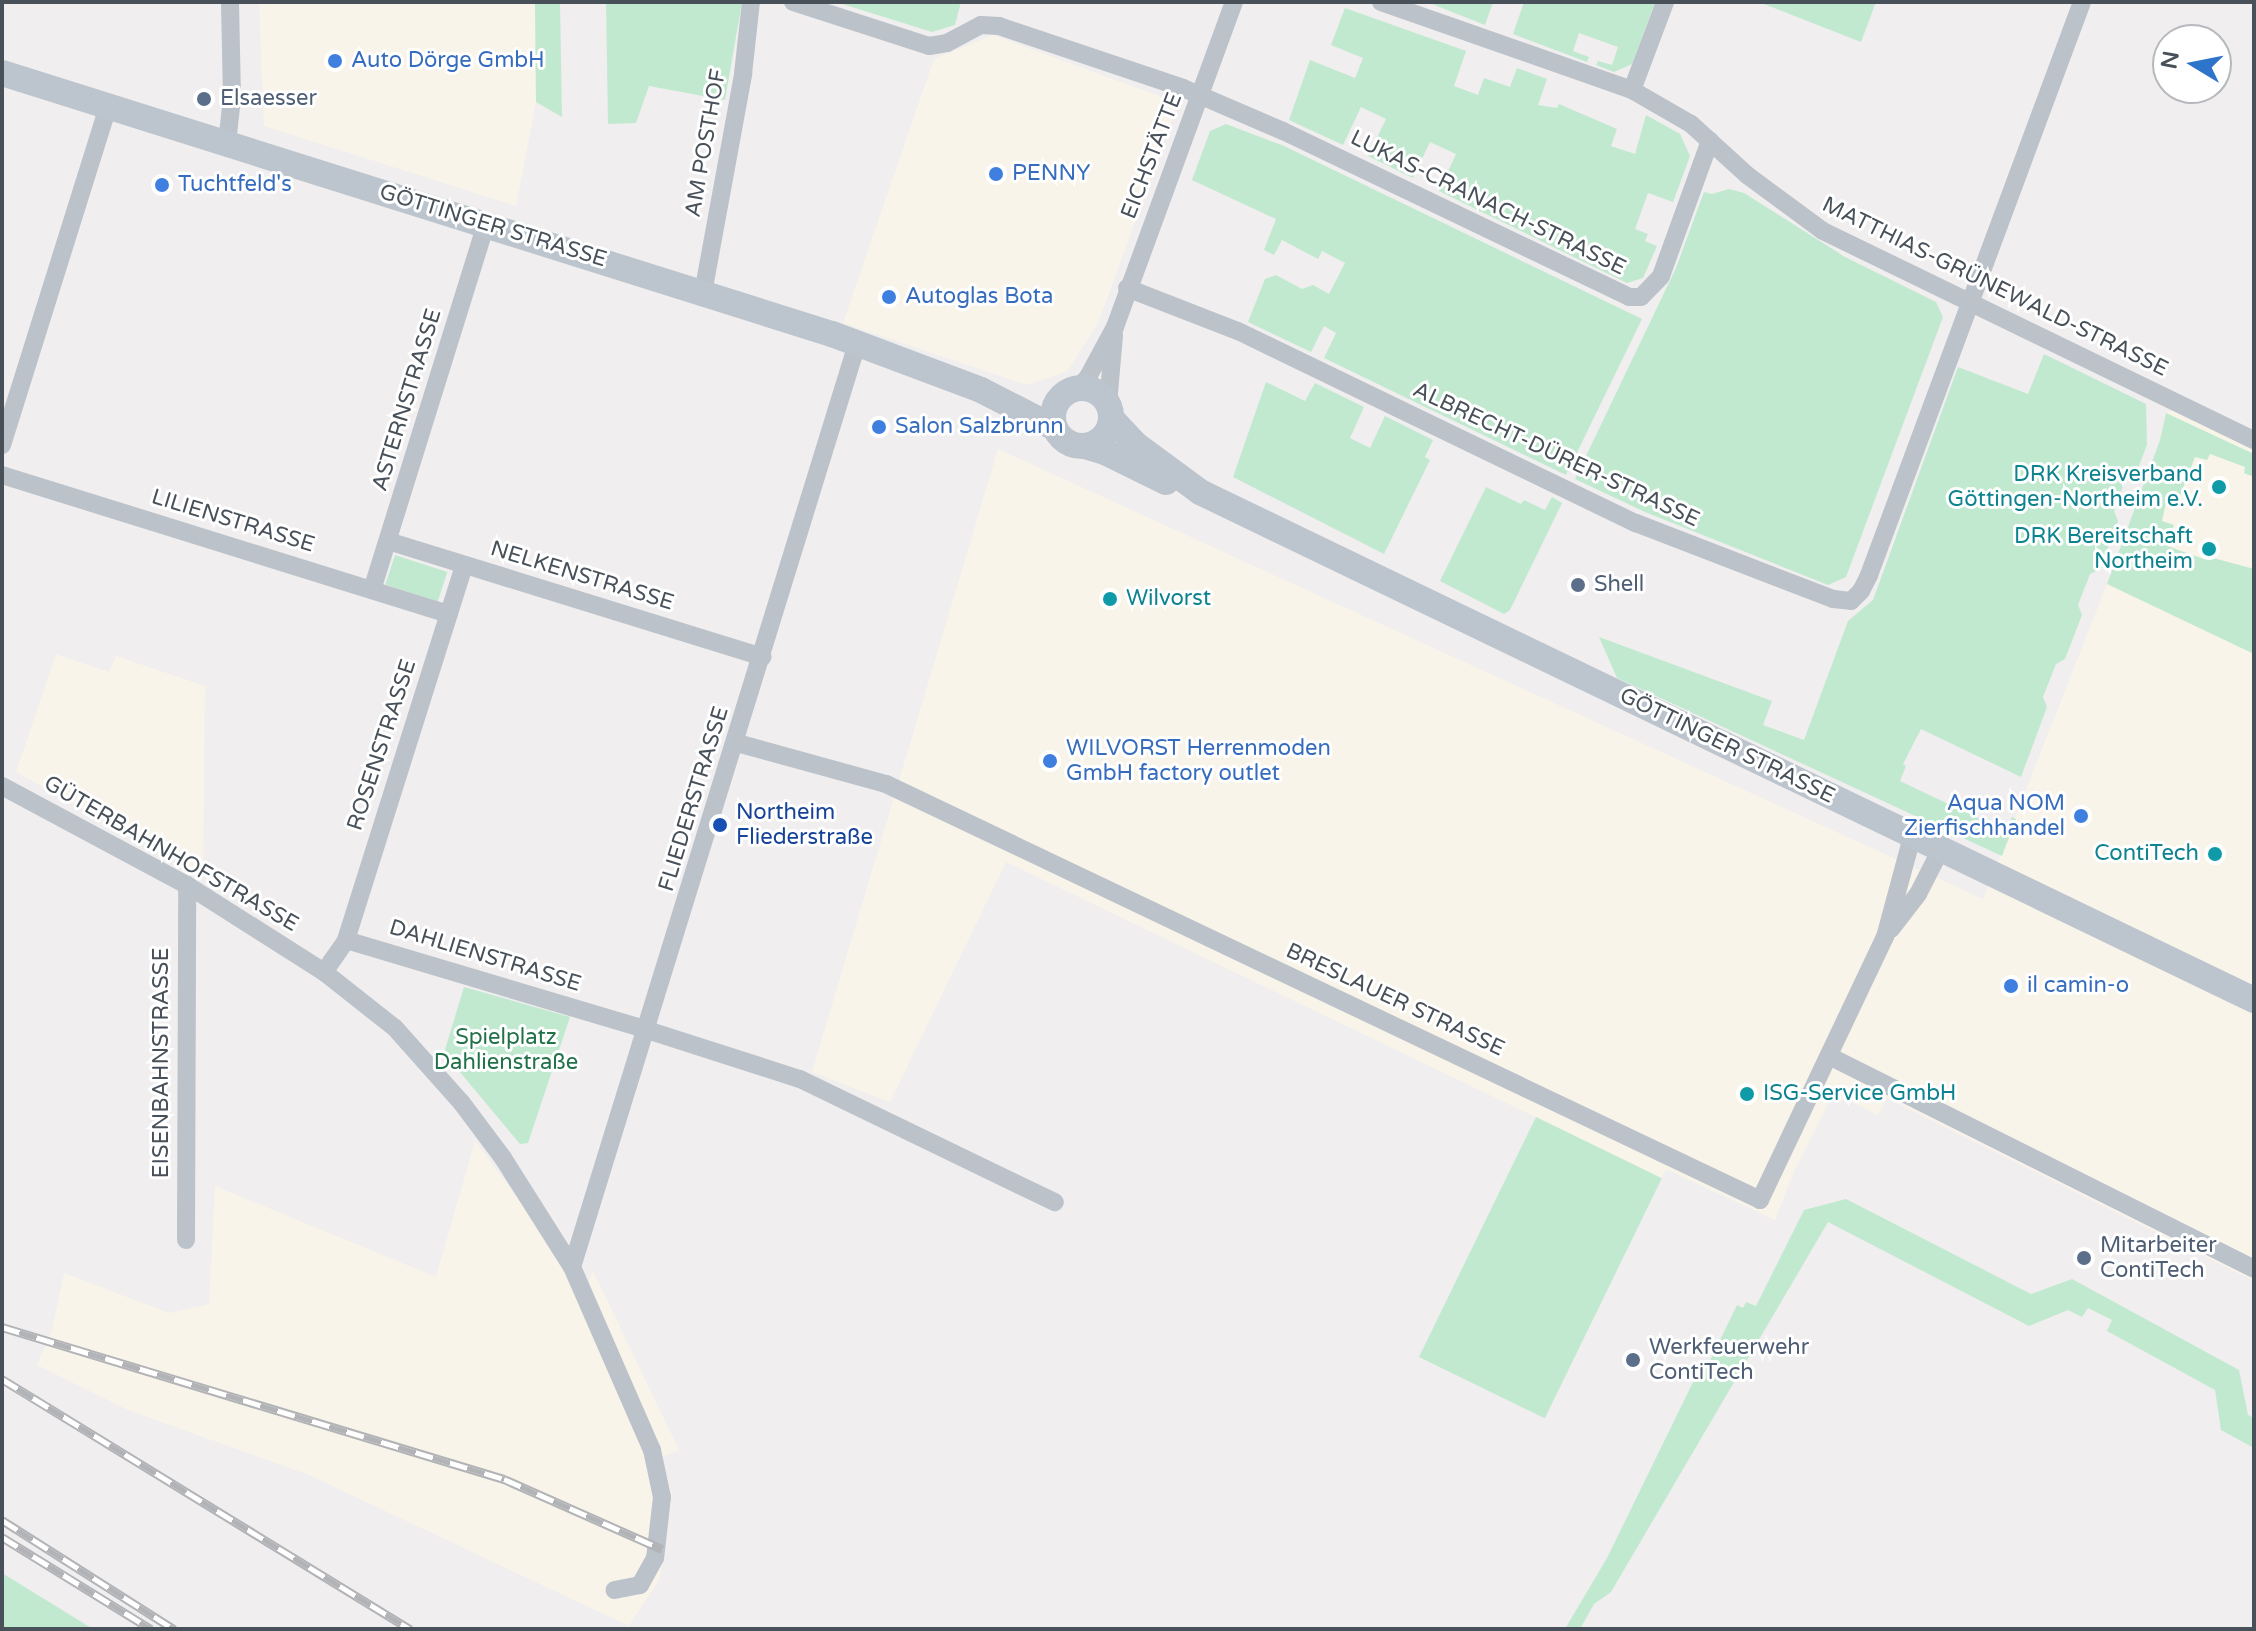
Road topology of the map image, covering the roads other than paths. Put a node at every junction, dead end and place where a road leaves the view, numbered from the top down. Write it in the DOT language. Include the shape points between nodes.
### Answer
graph roads {
  1 [pos="230,2"];
  2 [pos="751,2"];
  3 [pos="793,2"];
  4 [pos="1234,2"];
  5 [pos="1381,2"];
  6 [pos="1665,2"];
  7 [pos="2082,2"];
  8 [pos="2,73"];
  9 [pos="1632,90"];
  10 [pos="1200,97"];
  11 [pos="108,106"];
  12 [pos="1710,141"];
  13 [pos="227,143"];
  14 [pos="486,224"];
  15 [pos="1127,288"];
  16 [pos="703,293"];
  17 [pos="1969,304"];
  18 [pos="1115,327"];
  19 [pos="857,344"];
  20 [pos="981,390"];
  21 [pos="1069,394"];
  22 [pos="1109,411"];
  23 [pos="1055,428"];
  24 [pos="2254,440"];
  25 [pos="2,445"];
  26 [pos="1085,446"];
  27 [pos="2,475"];
  28 [pos="1200,492"];
  29 [pos="388,541"];
  30 [pos="464,565"];
  31 [pos="372,590"];
  32 [pos="449,614"];
  33 [pos="762,657"];
  34 [pos="737,743"];
  35 [pos="2,786"];
  36 [pos="1912,837"];
  37 [pos="1940,851"];
  38 [pos="187,885"];
  39 [pos="1885,937"];
  40 [pos="346,940"];
  41 [pos="324,972"];
  42 [pos="2254,1000"];
  43 [pos="647,1030"];
  44 [pos="1829,1056"];
  45 [pos="1055,1202"];
  46 [pos="186,1240"];
  47 [pos="572,1267"];
  48 [pos="2254,1269"];
  49 [pos="614,1590"];
  1 -- 13 [label="street" via="232,98"];
  2 -- 16 [label="street, AM POSTHOF"];
  3 -- 10 [label="street, LUKAS-CRANACH-STRASSE" via="929,46 981,25 999,26"];
  4 -- 10 [label="street, EICHSTÄTTE"];
  5 -- 9 [label="street, MATTHIAS-GRÜNEWALD-STRASSE"];
  6 -- 9 [label="street"];
  7 -- 17 [label="street"];
  8 -- 11 [label="main road, GÖTTINGER STRASSE"];
  9 -- 12 [label="street, MATTHIAS-GRÜNEWALD-STRASSE" via="1672,110"];
  10 -- 12 [label="street, LUKAS-CRANACH-STRASSE" via="1283,131 1629,297 1641,297 1661,276"];
  10 -- 15 [label="street, EICHSTÄTTE"];
  11 -- 13 [label="main road, GÖTTINGER STRASSE"];
  11 -- 25 [label="street"];
  12 -- 17 [label="street, MATTHIAS-GRÜNEWALD-STRASSE" via="1817,228"];
  13 -- 14 [label="main road, GÖTTINGER STRASSE"];
  14 -- 16 [label="main road, GÖTTINGER STRASSE"];
  14 -- 29 [label="street, ASTERNSTRASSE"];
  15 -- 17 [label="street, ALBRECHT-DÜRER-STRASSE" via="1238,331 1636,523 1843,601 1856,597 1865,583"];
  15 -- 18 [label="street, EICHSTÄTTE"];
  16 -- 19 [label="main road, GÖTTINGER STRASSE"];
  17 -- 24 [label="street, MATTHIAS-GRÜNEWALD-STRASSE"];
  18 -- 21 [label="street, EICHSTÄTTE" via="1088,377"];
  18 -- 22 [label="street, EICHSTÄTTE"];
  19 -- 20 [label="main road, GÖTTINGER STRASSE"];
  19 -- 33 [label="street, FLIEDERSTRASSE"];
  20 -- 21 [label="main road, GÖTTINGER STRASSE"];
  20 -- 23 [label="main road, GÖTTINGER STRASSE"];
  21 -- 22 [label="main road, GÖTTINGER STRASSE" via="1098,393"];
  21 -- 23 [label="main road" via="1054,413"];
  22 -- 26 [label="main road" via="1103,437"];
  22 -- 28 [label="main road, GÖTTINGER STRASSE" via="1135,444"];
  23 -- 26 [label="main road, GÖTTINGER STRASSE" via="1070,443"];
  26 -- 28 [label="main road, GÖTTINGER STRASSE"];
  27 -- 31 [label="street, LILIENSTRASSE"];
  28 -- 36 [label="main road, GÖTTINGER STRASSE"];
  29 -- 30 [label="street, NELKENSTRASSE"];
  29 -- 31 [label="street, ASTERNSTRASSE"];
  30 -- 32 [label="street, ROSENSTRASSE"];
  30 -- 33 [label="street, NELKENSTRASSE"];
  31 -- 32 [label="street, LILIENSTRASSE"];
  32 -- 40 [label="street, ROSENSTRASSE"];
  33 -- 34 [label="street, FLIEDERSTRASSE"];
  34 -- 43 [label="street, FLIEDERSTRASSE"];
  34 -- 44 [label="street, BRESLAUER STRASSE" via="886,784 1760,1200"];
  35 -- 38 [label="street, GÜTERBAHNHOFSTRASSE"];
  36 -- 37 [label="main road, GÖTTINGER STRASSE"];
  36 -- 39 [label="street, BRESLAUER STRASSE"];
  37 -- 39 [label="street, BRESLAUER STRASSE" via="1918,894"];
  37 -- 42 [label="main road, GÖTTINGER STRASSE"];
  38 -- 41 [label="street, GÜTERBAHNHOFSTRASSE"];
  38 -- 46 [label="street, EISENBAHNSTRASSE"];
  39 -- 44 [label="street, BRESLAUER STRASSE"];
  40 -- 41 [label="street"];
  40 -- 43 [label="street, DAHLIENSTRASSE"];
  41 -- 47 [label="street, GÜTERBAHNHOFSTRASSE" via="429,1061 503,1158"];
  43 -- 45 [label="street, DAHLIENSTRASSE" via="800,1079"];
  43 -- 47 [label="street, FLIEDERSTRASSE"];
  44 -- 48 [label="street"];
  47 -- 49 [label="street, GÜTERBAHNHOFSTRASSE" via="662,1483 652,1567 640,1585"];
}
